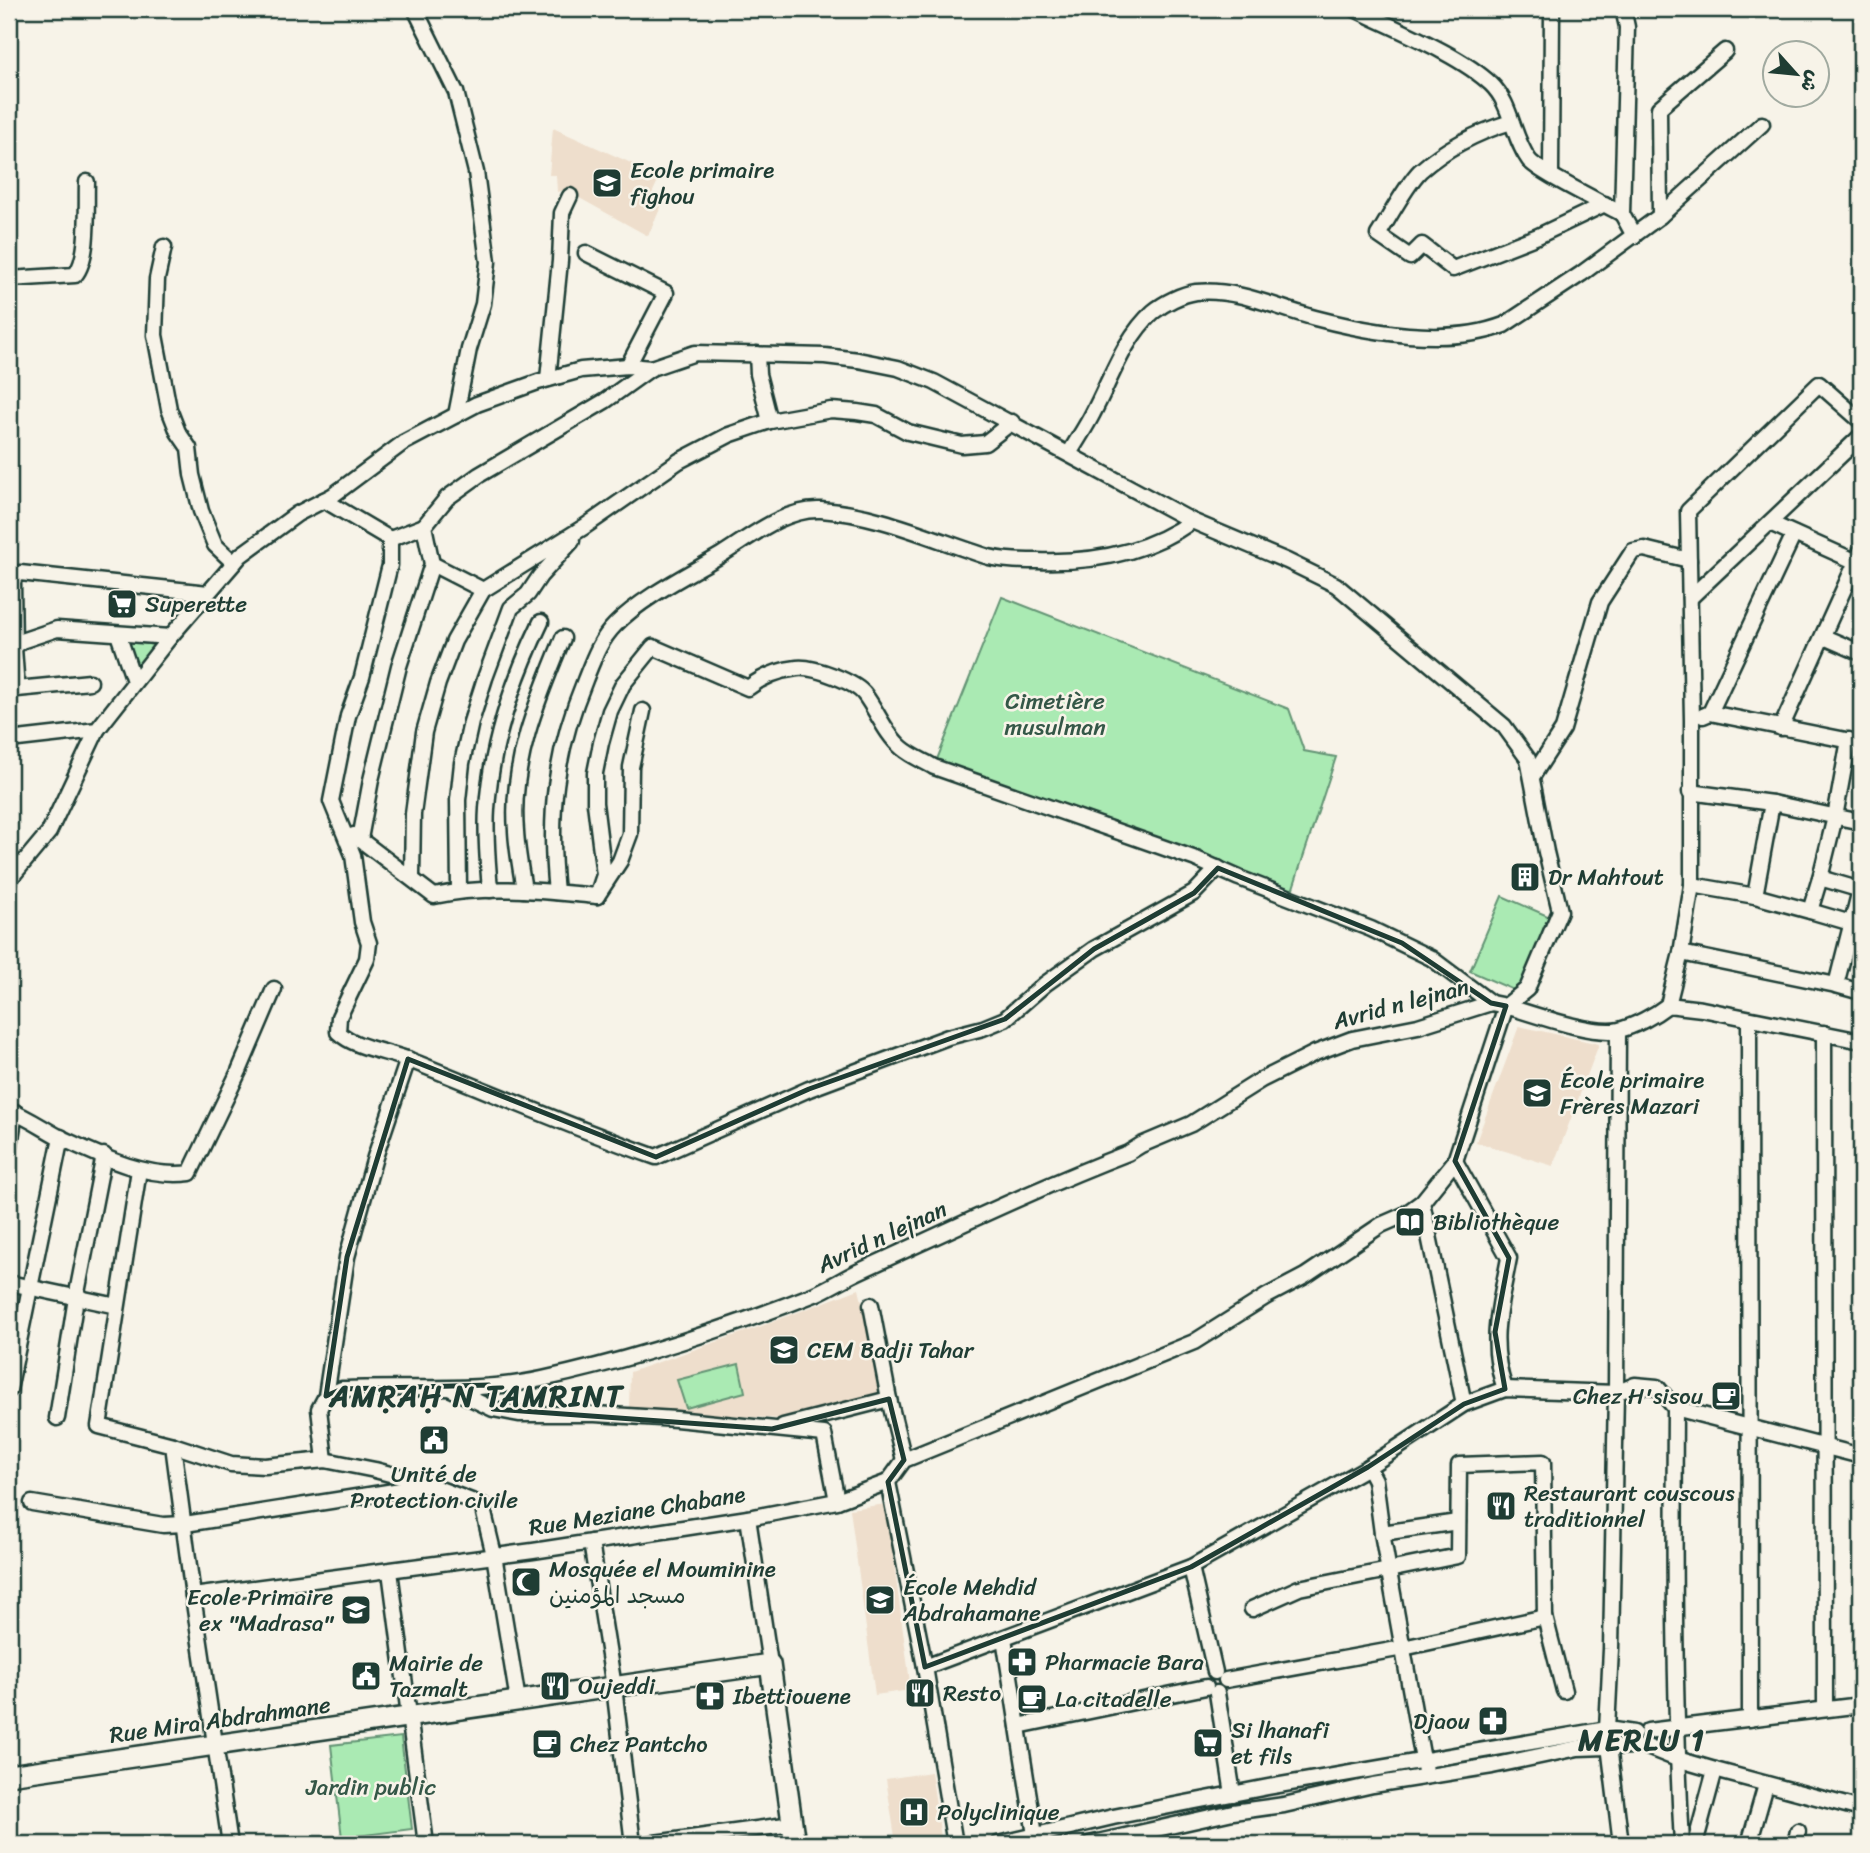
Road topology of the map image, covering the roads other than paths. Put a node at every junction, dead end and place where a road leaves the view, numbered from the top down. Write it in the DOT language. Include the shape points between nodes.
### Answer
graph roads {
  1 [pos="415,9"];
  2 [pos="1355,9"];
  3 [pos="1552,9"];
  4 [pos="1623,9"];
  5 [pos="1725,51"];
  6 [pos="1511,122"];
  7 [pos="1762,124"];
  8 [pos="1552,174"];
  9 [pos="87,182"];
  10 [pos="570,196"];
  11 [pos="1605,204"];
  12 [pos="1622,214"];
  13 [pos="1660,216"];
  14 [pos="1634,236"];
  15 [pos="164,247"];
  16 [pos="586,253"];
  17 [pos="9,279"];
  18 [pos="757,354"];
  19 [pos="628,366"];
  20 [pos="651,368"];
  21 [pos="548,379"];
  22 [pos="456,415"];
  23 [pos="770,421"];
  24 [pos="1861,421"];
  25 [pos="1012,422"];
  26 [pos="1861,436"];
  27 [pos="1069,454"];
  28 [pos="324,500"];
  29 [pos="1192,521"];
  30 [pos="1770,523"];
  31 [pos="424,526"];
  32 [pos="584,527"];
  33 [pos="1794,534"];
  34 [pos="390,539"];
  35 [pos="1860,559"];
  36 [pos="1689,560"];
  37 [pos="234,563"];
  38 [pos="432,564"];
  39 [pos="483,590"];
  40 [pos="208,593"];
  41 [pos="1690,598"];
  42 [pos="541,622"];
  43 [pos="118,634"];
  44 [pos="170,637"];
  45 [pos="1825,637"];
  46 [pos="563,638"];
  47 [pos="14,648"];
  48 [pos="1861,653"];
  49 [pos="134,681"];
  50 [pos="90,682"];
  51 [pos="13,690"];
  52 [pos="643,710"];
  53 [pos="1710,713"];
  54 [pos="1692,720"];
  55 [pos="1781,728"];
  56 [pos="97,730"];
  57 [pos="9,740"];
  58 [pos="1855,741"];
  59 [pos="1532,777"];
  60 [pos="1690,792"];
  61 [pos="1772,803"];
  62 [pos="1835,817"];
  63 [pos="1861,822"];
  64 [pos="341,827"];
  65 [pos="360,839"];
  66 [pos="1218,868"];
  67 [pos="412,877"];
  68 [pos="1820,878"];
  69 [pos="9,880"];
  70 [pos="1692,885"];
  71 [pos="460,890"];
  72 [pos="490,890"];
  73 [pos="524,890"];
  74 [pos="1861,890"];
  75 [pos="556,892"];
  76 [pos="597,895"];
  77 [pos="1755,896"];
  78 [pos="1810,911"];
  79 [pos="1851,923"];
  80 [pos="1681,953"];
  81 [pos="1836,985"];
  82 [pos="274,989"];
  83 [pos="1861,992"];
  84 [pos="1499,1004"];
  85 [pos="1668,1005"];
  86 [pos="1749,1019"];
  87 [pos="1618,1031"];
  88 [pos="1824,1034"];
  89 [pos="1861,1041"];
  90 [pos="408,1059"];
  91 [pos="12,1111"];
  92 [pos="61,1137"];
  93 [pos="9,1152"];
  94 [pos="104,1155"];
  95 [pos="1455,1161"];
  96 [pos="139,1170"];
  97 [pos="1422,1202"];
  98 [pos="9,1283"];
  99 [pos="30,1288"];
  100 [pos="76,1298"];
  101 [pos="872,1305"];
  102 [pos="117,1306"];
  103 [pos="489,1385"];
  104 [pos="448,1388"];
  105 [pos="1505,1389"];
  106 [pos="9,1390"];
  107 [pos="1616,1393"];
  108 [pos="326,1396"];
  109 [pos="889,1399"];
  110 [pos="1464,1404"];
  111 [pos="1675,1408"];
  112 [pos="493,1409"];
  113 [pos="57,1418"];
  114 [pos="1750,1426"];
  115 [pos="772,1429"];
  116 [pos="173,1445"];
  117 [pos="1824,1445"];
  118 [pos="1861,1456"];
  119 [pos="325,1460"];
  120 [pos="904,1460"];
  121 [pos="1368,1467"];
  122 [pos="888,1482"];
  123 [pos="431,1485"];
  124 [pos="837,1501"];
  125 [pos="32,1503"];
  126 [pos="748,1518"];
  127 [pos="1458,1522"];
  128 [pos="185,1524"];
  129 [pos="1382,1533"];
  130 [pos="591,1542"];
  131 [pos="494,1555"];
  132 [pos="1191,1567"];
  133 [pos="1389,1570"];
  134 [pos="390,1571"];
  135 [pos="193,1596"];
  136 [pos="1251,1609"];
  137 [pos="1545,1617"];
  138 [pos="1004,1639"];
  139 [pos="1403,1648"];
  140 [pos="770,1664"];
  141 [pos="925,1667"];
  142 [pos="1221,1676"];
  143 [pos="614,1687"];
  144 [pos="1212,1690"];
  145 [pos="1564,1690"];
  146 [pos="517,1701"];
  147 [pos="1861,1705"];
  148 [pos="1825,1709"];
  149 [pos="410,1716"];
  150 [pos="1750,1719"];
  151 [pos="1018,1726"];
  152 [pos="1676,1728"];
  153 [pos="1607,1729"];
  154 [pos="1641,1740"];
  155 [pos="215,1745"];
  156 [pos="1610,1745"];
  157 [pos="1677,1759"];
  158 [pos="1425,1770"];
  159 [pos="1715,1770"];
  160 [pos="9,1775"];
  161 [pos="1766,1785"];
  162 [pos="1233,1794"];
  163 [pos="1861,1809"];
  164 [pos="792,1824"];
  165 [pos="1035,1835"];
  166 [pos="230,1844"];
  167 [pos="426,1844"];
  168 [pos="634,1844"];
  169 [pos="647,1844"];
  170 [pos="795,1844"];
  171 [pos="955,1844"];
  172 [pos="998,1844"];
  173 [pos="1089,1844"];
  174 [pos="1621,1844"];
  175 [pos="1682,1844"];
  176 [pos="1695,1844"];
  177 [pos="1749,1844"];
  1 -- 22 [label="street" via="457,92 476,172 488,262 483,304"];
  2 -- 6 [label="street" via="1465,64 1492,84"];
  3 -- 8 [label="street"];
  4 -- 12 [label="street" via="1627,27"];
  5 -- 13 [label="street" via="1660,107"];
  6 -- 8 [label="street" via="1530,161"];
  6 -- 11 [label="street" via="1455,145 1419,173 1378,235 1410,257 1422,245 1453,269"];
  7 -- 13 [label="street"];
  8 -- 11 [label="street"];
  9 -- 17 [label="street" via="80,269 75,275"];
  10 -- 21 [label="street" via="562,212"];
  11 -- 12 [label="street"];
  12 -- 14 [label="street"];
  13 -- 14 [label="street"];
  14 -- 27 [label="street" via="1504,325 1470,335 1405,334 1357,327 1233,295 1196,292 1174,299 1138,330"];
  15 -- 37 [label="street" via="155,335 169,409 189,448 201,511 215,545"];
  16 -- 19 [label="street" via="666,293"];
  18 -- 20 [label="street" via="695,353"];
  18 -- 23 [label="street"];
  18 -- 25 [label="street" via="825,356 898,368"];
  19 -- 20 [label="street"];
  19 -- 21 [label="street" via="581,370"];
  20 -- 31 [label="street" via="606,401 479,475 447,498"];
  21 -- 22 [label="street"];
  22 -- 28 [label="street" via="403,443"];
  23 -- 25 [label="street" via="831,410 857,412 876,415 908,432 962,445 985,443"];
  23 -- 32 [label="street" via="729,435 679,461"];
  24 -- 36 [label="street" via="1819,384 1688,511"];
  25 -- 27 [label="street"];
  26 -- 30 [label="street"];
  27 -- 29 [label="street"];
  28 -- 34 [label="street"];
  28 -- 37 [label="street" via="297,514"];
  29 -- 59 [label="street" via="1336,585 1504,726 1528,760"];
  29 -- 75 [label="street" via="1139,550 1053,562 992,558 900,526 830,511 794,514 767,526 628,613 597,649 567,725 558,774 552,815"];
  30 -- 33 [label="street"];
  30 -- 41 [label="street"];
  31 -- 34 [label="street"];
  31 -- 38 [label="street"];
  32 -- 39 [label="street"];
  32 -- 71 [label="street" via="511,608 485,678 462,764"];
  33 -- 35 [label="street"];
  33 -- 53 [label="street"];
  34 -- 64 [label="street" via="390,565 336,768 331,801"];
  35 -- 45 [label="street"];
  36 -- 41 [label="street"];
  36 -- 59 [label="street" via="1633,551 1600,603 1563,729"];
  37 -- 40 [label="street"];
  38 -- 39 [label="street"];
  38 -- 65 [label="street" via="393,690"];
  39 -- 67 [label="street" via="454,641 424,732 413,814"];
  40 -- 44 [label="street"];
  40 -- 47 [label="street" via="20,573 12,582"];
  41 -- 54 [label="street"];
  42 -- 72 [label="street" via="514,686 492,766 487,810"];
  43 -- 44 [label="street"];
  43 -- 47 [label="street" via="57,629 21,641"];
  43 -- 49 [label="street"];
  44 -- 49 [label="street"];
  45 -- 48 [label="street"];
  45 -- 55 [label="street"];
  46 -- 73 [label="street" via="522,750 515,829"];
  47 -- 51 [label="street"];
  49 -- 56 [label="street"];
  50 -- 51 [label="street"];
  52 -- 76 [label="street" via="631,767 630,834 620,861"];
  53 -- 54 [label="street"];
  53 -- 55 [label="street"];
  54 -- 60 [label="street"];
  55 -- 58 [label="street"];
  56 -- 57 [label="street"];
  56 -- 69 [label="street" via="49,832"];
  58 -- 62 [label="street"];
  59 -- 84 [label="street" via="1560,911 1527,989"];
  60 -- 61 [label="street"];
  60 -- 70 [label="street"];
  61 -- 62 [label="street"];
  61 -- 77 [label="street"];
  62 -- 63 [label="street"];
  62 -- 68 [label="street"];
  64 -- 65 [label="street"];
  64 -- 90 [label="street" via="353,855 369,943 367,959 339,1017 338,1032 346,1040"];
  65 -- 67 [label="street"];
  66 -- 76 [label="street" via="934,767 901,748 864,692 844,679 800,667 780,671 748,688 653,647 623,684 601,743 595,803 604,875"];
  66 -- 84 [label="street" via="1402,943"];
  66 -- 90 [label="street" via="1194,893 1094,949 1005,1019 809,1089 656,1157"];
  67 -- 71 [label="street" via="434,896"];
  68 -- 74 [label="street"];
  68 -- 78 [label="street"];
  70 -- 77 [label="street"];
  70 -- 80 [label="street"];
  71 -- 72 [label="street"];
  72 -- 73 [label="street"];
  73 -- 75 [label="street"];
  74 -- 79 [label="street"];
  75 -- 76 [label="street"];
  77 -- 78 [label="street"];
  78 -- 79 [label="street"];
  79 -- 81 [label="street"];
  80 -- 81 [label="street"];
  80 -- 85 [label="street"];
  81 -- 83 [label="street"];
  82 -- 96 [label="street" via="190,1173"];
  84 -- 87 [label="street" via="1596,1030"];
  84 -- 95 [label="street"];
  84 -- 103 [label="street, Avrid n lejnan" via="1352,1039 1315,1053 1191,1124 1008,1201 818,1293 648,1353 540,1379"];
  85 -- 86 [label="street"];
  85 -- 87 [label="street"];
  86 -- 88 [label="street"];
  86 -- 114 [label="street"];
  87 -- 107 [label="street"];
  88 -- 89 [label="street"];
  88 -- 117 [label="street"];
  90 -- 108 [label="street" via="347,1257"];
  91 -- 92 [label="street"];
  91 -- 93 [label="street"];
  92 -- 94 [label="street"];
  92 -- 99 [label="street"];
  94 -- 96 [label="street"];
  94 -- 100 [label="street"];
  95 -- 97 [label="street"];
  95 -- 105 [label="street" via="1509,1258 1495,1332"];
  96 -- 102 [label="street"];
  97 -- 110 [label="street"];
  97 -- 120 [label="street" via="1194,1342"];
  98 -- 99 [label="street"];
  99 -- 100 [label="street"];
  99 -- 106 [label="street"];
  100 -- 102 [label="street"];
  100 -- 113 [label="street"];
  101 -- 109 [label="street"];
  102 -- 116 [label="street" via="99,1426"];
  103 -- 104 [label="street, Avrid n lejnan"];
  103 -- 112 [label="street"];
  104 -- 108 [label="street, Avrid n lejnan" via="342,1389"];
  104 -- 112 [label="street"];
  105 -- 107 [label="street"];
  105 -- 110 [label="street"];
  107 -- 111 [label="street" via="1635,1385 1657,1387"];
  107 -- 153 [label="street"];
  108 -- 119 [label="street" via="319,1409"];
  109 -- 115 [label="street"];
  109 -- 120 [label="street"];
  110 -- 121 [label="street"];
  111 -- 114 [label="street"];
  111 -- 152 [label="street"];
  112 -- 115 [label="street"];
  114 -- 117 [label="street"];
  114 -- 150 [label="street"];
  115 -- 124 [label="street" via="824,1434"];
  116 -- 119 [label="street" via="231,1464"];
  116 -- 128 [label="street"];
  117 -- 118 [label="street"];
  117 -- 148 [label="street"];
  119 -- 123 [label="street"];
  120 -- 122 [label="street"];
  121 -- 129 [label="street" via="1375,1480"];
  121 -- 132 [label="street"];
  122 -- 124 [label="street, Rue Meziane Chabane"];
  122 -- 141 [label="street"];
  123 -- 128 [label="street"];
  123 -- 131 [label="street" via="482,1505"];
  124 -- 126 [label="street, Rue Meziane Chabane"];
  125 -- 128 [label="street" via="163,1525"];
  126 -- 130 [label="street, Rue Meziane Chabane"];
  126 -- 140 [label="street"];
  127 -- 129 [label="street"];
  127 -- 133 [label="street" via="1458,1556"];
  127 -- 137 [label="street" via="1459,1465 1543,1462"];
  128 -- 135 [label="street"];
  129 -- 133 [label="street"];
  130 -- 131 [label="street, Rue Meziane Chabane"];
  130 -- 143 [label="street"];
  131 -- 134 [label="street, Rue Meziane Chabane"];
  131 -- 146 [label="street"];
  132 -- 138 [label="street"];
  132 -- 142 [label="street"];
  133 -- 136 [label="street" via="1299,1588"];
  133 -- 139 [label="street"];
  134 -- 135 [label="street, Rue Meziane Chabane"];
  134 -- 149 [label="street"];
  135 -- 155 [label="street"];
  137 -- 139 [label="street"];
  137 -- 145 [label="street"];
  138 -- 141 [label="street"];
  138 -- 151 [label="street"];
  139 -- 142 [label="street"];
  139 -- 158 [label="street"];
  140 -- 143 [label="main road, Rue Mira Abdrahmane"];
  140 -- 164 [label="main road"];
  141 -- 171 [label="street"];
  142 -- 144 [label="street" via="1224,1690"];
  143 -- 146 [label="main road, Rue Mira Abdrahmane"];
  143 -- 168 [label="street"];
  144 -- 151 [label="street"];
  144 -- 162 [label="street"];
  146 -- 149 [label="main road, Rue Mira Abdrahmane"];
  147 -- 148 [label="street"];
  148 -- 150 [label="street"];
  149 -- 155 [label="main road, Rue Mira Abdrahmane"];
  149 -- 167 [label="street"];
  150 -- 152 [label="street"];
  151 -- 165 [label="street"];
  152 -- 154 [label="street"];
  152 -- 157 [label="street"];
  153 -- 154 [label="street"];
  153 -- 156 [label="street"];
  153 -- 158 [label="street"];
  154 -- 156 [label="street"];
  154 -- 157 [label="street"];
  155 -- 160 [label="main road, Rue Mira Abdrahmane"];
  155 -- 166 [label="street"];
  156 -- 158 [label="street" via="1492,1766"];
  156 -- 174 [label="street"];
  157 -- 159 [label="street"];
  157 -- 175 [label="street"];
  158 -- 162 [label="street"];
  158 -- 173 [label="street"];
  159 -- 161 [label="street"];
  159 -- 176 [label="street"];
  161 -- 163 [label="street"];
  161 -- 177 [label="street"];
  162 -- 165 [label="street"];
  164 -- 169 [label="street"];
  164 -- 170 [label="main road"];
  165 -- 172 [label="street"];
}
